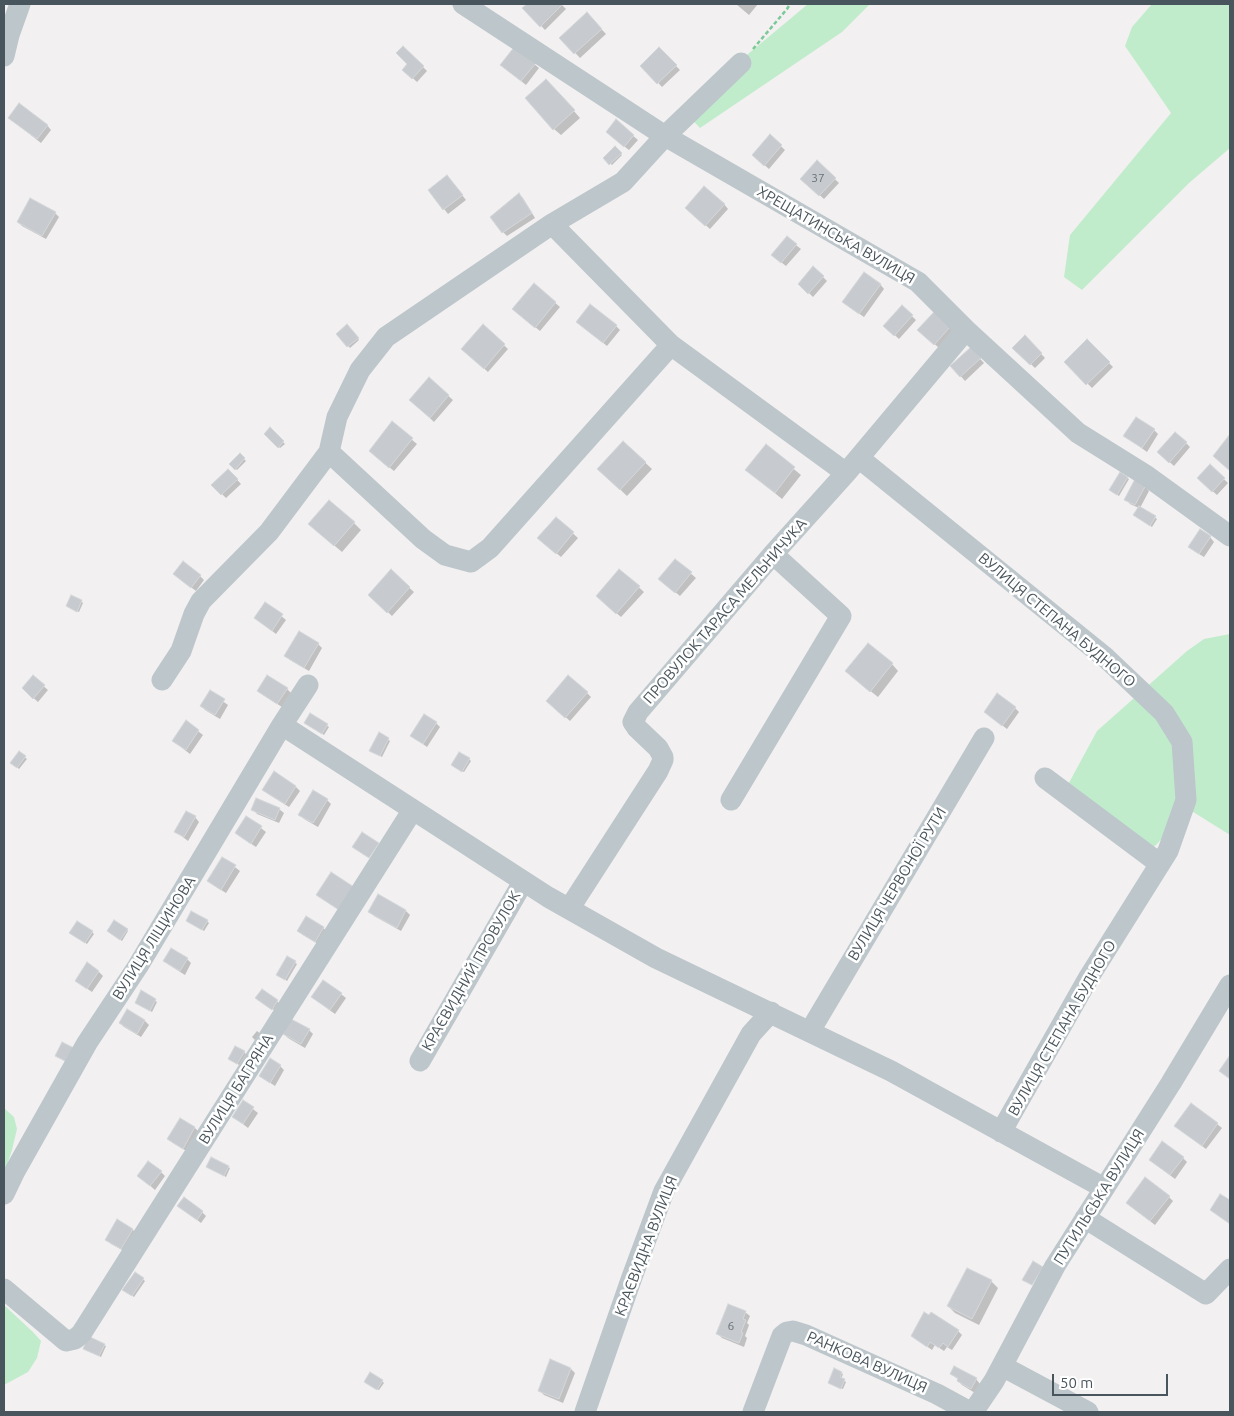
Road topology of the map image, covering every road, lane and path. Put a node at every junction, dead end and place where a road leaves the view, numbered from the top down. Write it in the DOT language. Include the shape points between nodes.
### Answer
graph roads {
  1 [pos="20,4"];
  2 [pos="463,4"];
  3 [pos="790,4"];
  4 [pos="4,56"];
  5 [pos="742,63"];
  6 [pos="665,136"];
  7 [pos="552,224"];
  8 [pos="966,330"];
  9 [pos="672,345"];
  10 [pos="330,452"];
  11 [pos="853,466"];
  12 [pos="1229,532"];
  13 [pos="773,554"];
  14 [pos="162,680"];
  15 [pos="308,685"];
  16 [pos="282,725"];
  17 [pos="984,738"];
  18 [pos="1045,778"];
  19 [pos="731,800"];
  20 [pos="412,811"];
  21 [pos="1160,864"];
  22 [pos="523,882"];
  23 [pos="569,909"];
  24 [pos="1230,985"];
  25 [pos="772,1012"];
  26 [pos="810,1031"];
  27 [pos="420,1061"];
  28 [pos="1001,1132"];
  29 [pos="1104,1188"];
  30 [pos="4,1194"];
  31 [pos="1085,1218"];
  32 [pos="1230,1269"];
  33 [pos="4,1289"];
  34 [pos="1002,1366"];
  35 [pos="585,1412"];
  36 [pos="753,1412"];
  37 [pos="972,1412"];
  38 [pos="1088,1412"];
  1 -- 4 [label="street"];
  2 -- 6 [label="street, ХРЕЩАТИНСЬКА ВУЛИЦЯ"];
  3 -- 5 [label="path"];
  5 -- 6 [label="street"];
  6 -- 7 [label="street" via="623,182"];
  6 -- 8 [label="street, ХРЕЩАТИНСЬКА ВУЛИЦЯ" via="918,282"];
  7 -- 9 [label="street, ВУЛИЦЯ СТЕПАНА БУДНОГО"];
  7 -- 10 [label="street" via="386,336 360,370 337,417"];
  8 -- 11 [label="street, ПРОВУЛОК ТАРАСА МЕЛЬНИЧУКА"];
  8 -- 12 [label="street, ХРЕЩАТИНСЬКА ВУЛИЦЯ" via="1078,433"];
  9 -- 10 [label="street" via="490,548 472,562 445,555 423,538"];
  9 -- 11 [label="street, ВУЛИЦЯ СТЕПАНА БУДНОГО"];
  10 -- 14 [label="street" via="269,532 201,601 181,651"];
  11 -- 13 [label="street, ПРОВУЛОК ТАРАСА МЕЛЬНИЧУКА"];
  11 -- 21 [label="street, ВУЛИЦЯ СТЕПАНА БУДНОГО" via="1106,658 1164,713 1182,742 1186,800 1168,851"];
  13 -- 19 [label="street" via="841,616"];
  13 -- 23 [label="street, ПРОВУЛОК ТАРАСА МЕЛЬНИЧУКА" via="638,712 633,722 636,728 658,748 663,760"];
  15 -- 16 [label="street, ВУЛИЦЯ ЛІЩИНОВА"];
  16 -- 20 [label="street"];
  16 -- 30 [label="street, ВУЛИЦЯ ЛІЩИНОВА" via="138,966 87,1043"];
  17 -- 26 [label="street, ВУЛИЦЯ ЧЕРВОНОЇ РУТИ"];
  18 -- 21 [label="street"];
  20 -- 22 [label="street"];
  20 -- 33 [label="street, ВУЛИЦЯ БАГРЯНА" via="81,1334 66,1341"];
  21 -- 28 [label="street, ВУЛИЦЯ СТЕПАНА БУДНОГО" via="1090,977"];
  22 -- 23 [label="street"];
  22 -- 27 [label="street, КРАЄВИДНИЙ ПРОВУЛОК"];
  23 -- 25 [label="street" via="656,958"];
  24 -- 29 [label="street, ПУТИЛЬСЬКА ВУЛИЦЯ"];
  25 -- 26 [label="street"];
  25 -- 35 [label="street, КРАЄВИДНА ВУЛИЦЯ" via="751,1034 664,1191"];
  26 -- 28 [label="street" via="891,1071"];
  28 -- 29 [label="street"];
  29 -- 31 [label="street, ПУТИЛЬСЬКА ВУЛИЦЯ"];
  31 -- 32 [label="street" via="1206,1294"];
  31 -- 34 [label="street, ПУТИЛЬСЬКА ВУЛИЦЯ" via="1055,1266"];
  34 -- 37 [label="street, ПУТИЛЬСЬКА ВУЛИЦЯ"];
  34 -- 38 [label="street"];
  36 -- 37 [label="street, РАНКОВА ВУЛИЦЯ" via="782,1336 793,1331"];
}
